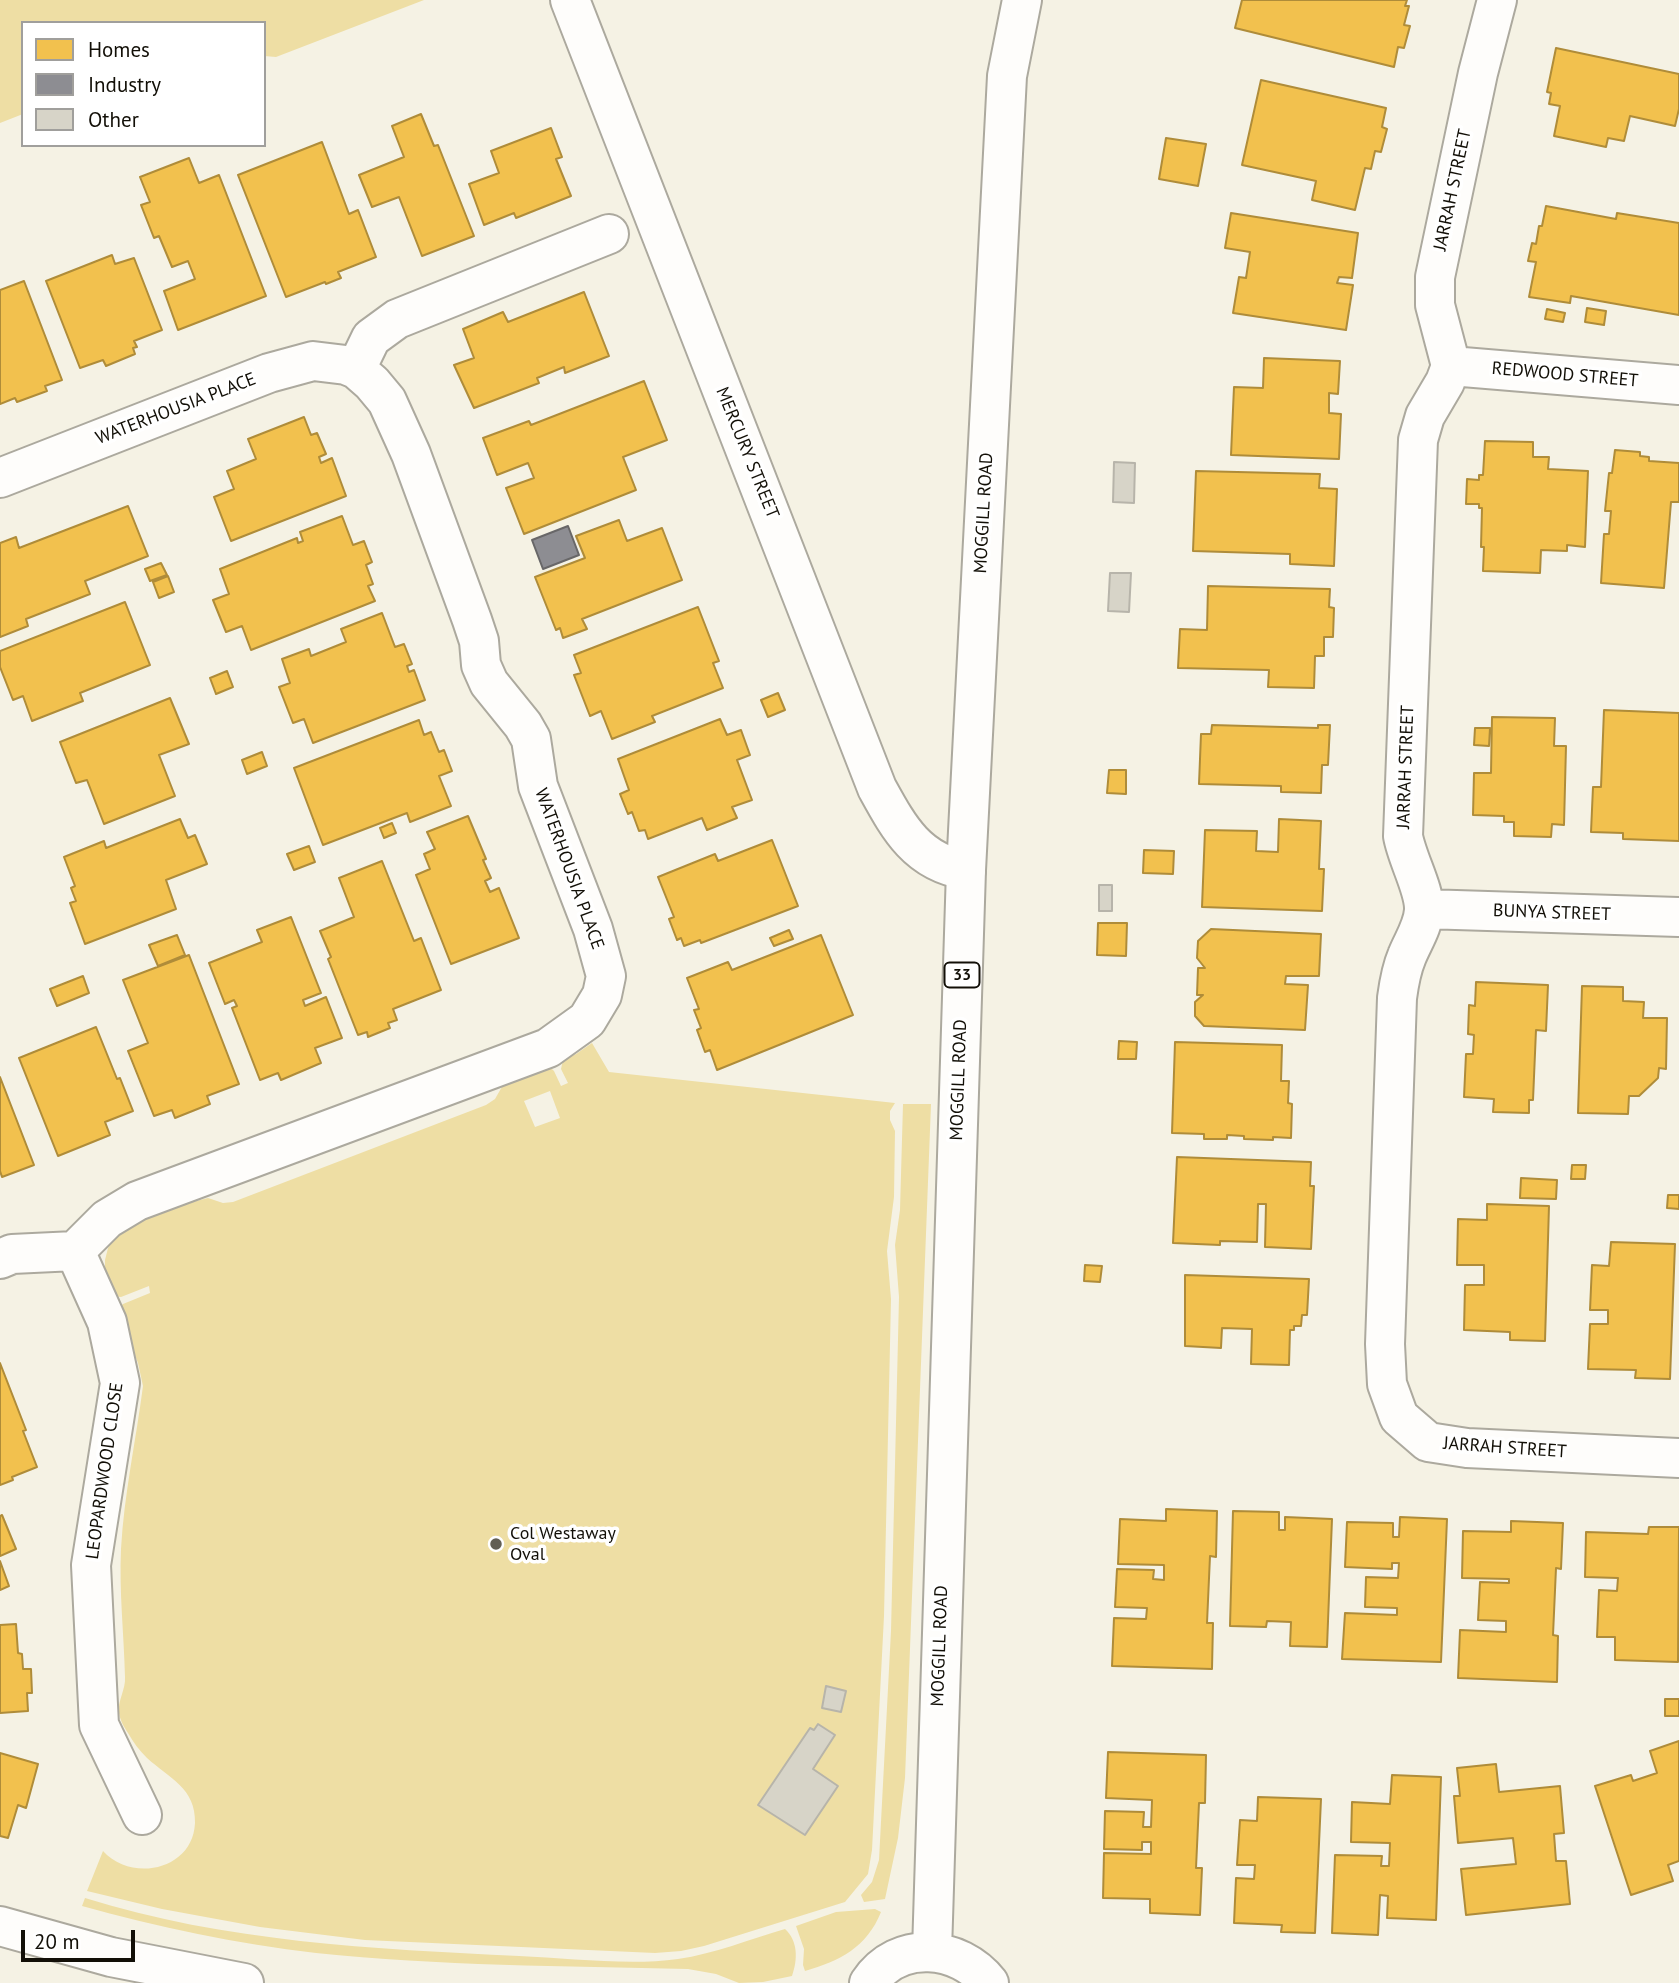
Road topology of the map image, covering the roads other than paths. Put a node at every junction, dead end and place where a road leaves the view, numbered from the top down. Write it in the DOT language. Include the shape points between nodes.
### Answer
graph roads {
  1 [pos="570,0"];
  2 [pos="1022,0"];
  3 [pos="1497,0"];
  4 [pos="609,234"];
  5 [pos="1451,366"];
  6 [pos="356,369"];
  7 [pos="1679,384"];
  8 [pos="0,478"];
  9 [pos="966,870"];
  10 [pos="1424,909"];
  11 [pos="1679,917"];
  12 [pos="75,1251"];
  13 [pos="0,1259"];
  14 [pos="1679,1458"];
  15 [pos="142,1815"];
  16 [pos="0,1926"];
  17 [pos="932,1951"];
  18 [pos="244,1983"];
  19 [pos="869,1983"];
  20 [pos="989,1983"];
  1 -- 9 [label="street, MERCURY STREET" via="877,788 918,849 950,867"];
  2 -- 9 [label="street, MOGGILL ROAD / 33" via="1007,76"];
  3 -- 5 [label="street, JARRAH STREET" via="1435,277 1435,305"];
  4 -- 6 [label="street" via="397,319 371,338"];
  5 -- 7 [label="street, REDWOOD STREET"];
  5 -- 10 [label="street, JARRAH STREET" via="1418,440 1403,836"];
  6 -- 8 [label="street, WATERHOUSIA PLACE" via="313,361 269,373"];
  6 -- 12 [label="street, WATERHOUSIA PLACE" via="387,401 472,620 481,665 531,740 538,786 597,942 606,976 603,995 587,1020 548,1048 138,1201 107,1219"];
  9 -- 17 [label="street, MOGGILL ROAD / 33"];
  10 -- 11 [label="street, BUNYA STREET"];
  10 -- 14 [label="street, JARRAH STREET" via="1399,977 1397,998 1385,1344 1387,1384 1399,1417 1428,1443"];
  12 -- 13 [label="street" via="12,1254"];
  12 -- 15 [label="street, LEOPARDWOOD CLOSE" via="107,1322 120,1383 91,1566 99,1725"];
  16 -- 18 [label="street" via="111,1957"];
  17 -- 19 [label="street" via="909,1954 888,1964"];
  17 -- 20 [label="street" via="966,1962"];
}
